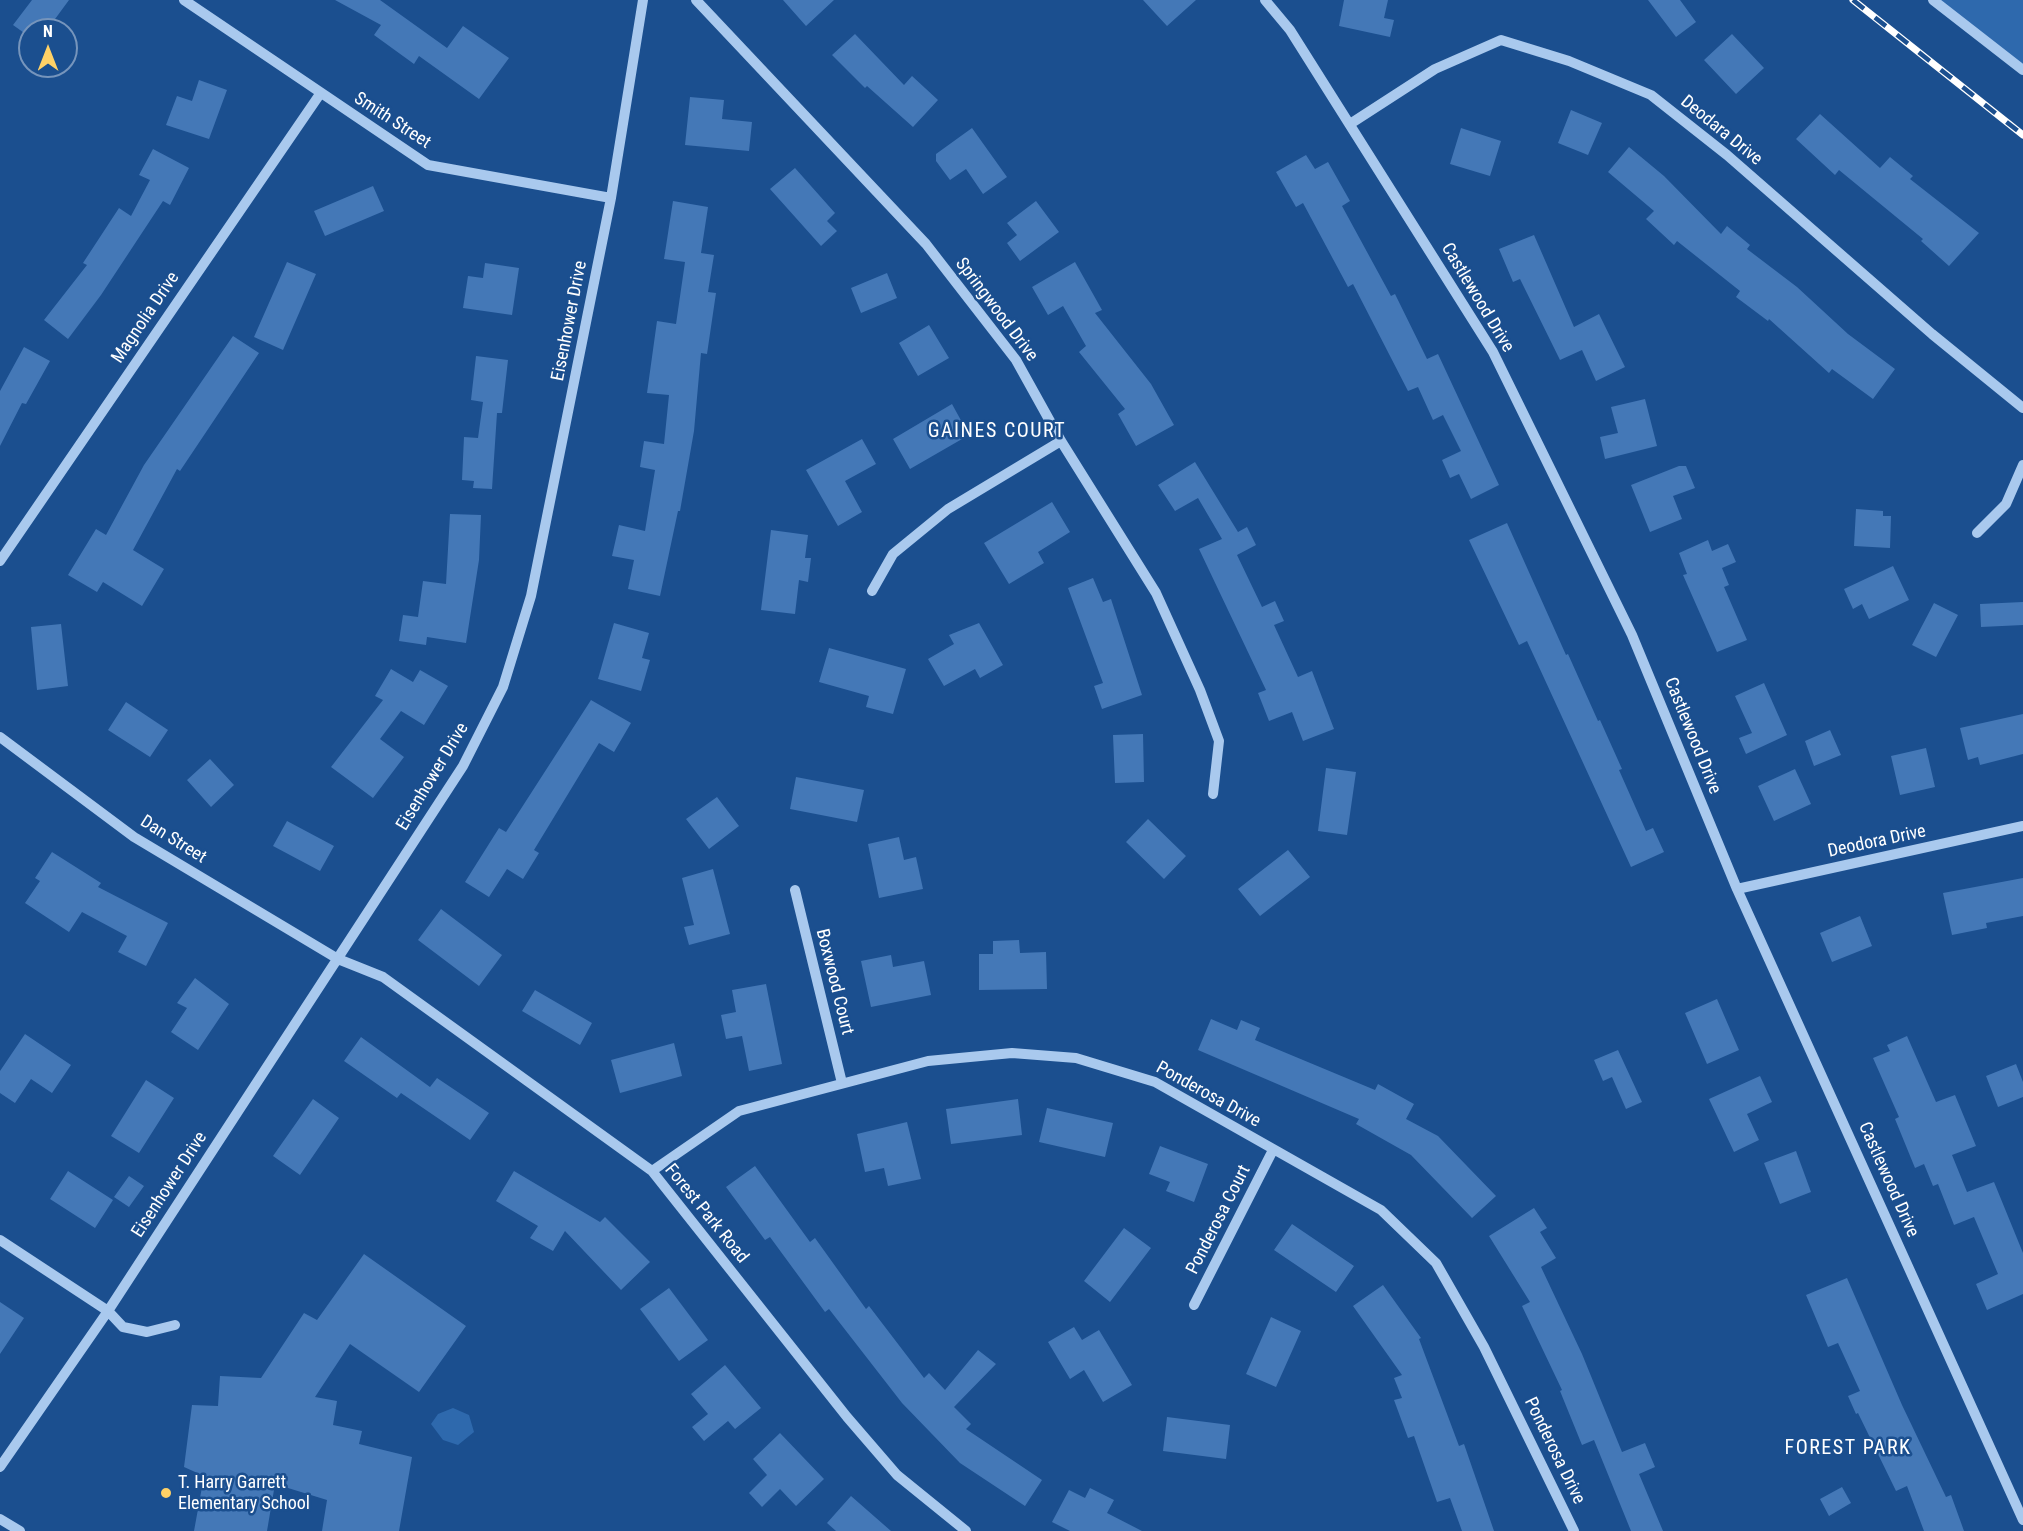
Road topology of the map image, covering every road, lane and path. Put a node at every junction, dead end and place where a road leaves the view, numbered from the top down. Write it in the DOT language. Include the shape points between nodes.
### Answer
graph roads {
  1 [pos="184,0"];
  2 [pos="643,0"];
  3 [pos="696,0"];
  4 [pos="1265,0"];
  5 [pos="1933,0"];
  6 [pos="2023,70"];
  7 [pos="320,94"];
  8 [pos="1350,124"];
  9 [pos="610,198"];
  10 [pos="2023,408"];
  11 [pos="1061,441"];
  12 [pos="2023,465"];
  13 [pos="1977,533"];
  14 [pos="0,561"];
  15 [pos="873,591"];
  16 [pos="0,736"];
  17 [pos="1213,794"];
  18 [pos="2023,826"];
  19 [pos="1737,889"];
  20 [pos="795,890"];
  21 [pos="338,959"];
  22 [pos="842,1083"];
  23 [pos="1273,1150"];
  24 [pos="652,1171"];
  25 [pos="0,1240"];
  26 [pos="1194,1305"];
  27 [pos="108,1311"];
  28 [pos="175,1325"];
  29 [pos="0,1467"];
  30 [pos="0,1519"];
  31 [pos="2023,1520"];
  32 [pos="20,1531"];
  33 [pos="966,1531"];
  34 [pos="1574,1531"];
  1 -- 7 [label="street, Smith Street"];
  2 -- 9 [label="street, Eisenhower Drive"];
  3 -- 11 [label="street, Springwood Drive" via="927,244 1016,360"];
  4 -- 8 [label="street, Castlewood Drive" via="1290,30"];
  5 -- 6 [label="street"];
  7 -- 9 [label="street, Smith Street" via="428,165"];
  7 -- 14 [label="street, Magnolia Drive"];
  8 -- 10 [label="street, Deodara Drive" via="1435,69 1501,40 1579,65 1651,95"];
  8 -- 19 [label="street, Castlewood Drive" via="1498,363 1632,635"];
  9 -- 21 [label="street, Eisenhower Drive" via="531,596 503,687 463,766"];
  11 -- 15 [label="street" via="948,509 893,554"];
  11 -- 17 [label="street, Springwood Drive" via="1156,593 1200,690 1219,741"];
  12 -- 13 [label="street" via="2006,504"];
  16 -- 21 [label="street, Dan Street" via="134,837"];
  18 -- 19 [label="street, Deodora Drive"];
  19 -- 31 [label="street, Castlewood Drive"];
  20 -- 22 [label="street, Boxwood Court"];
  21 -- 24 [label="street, Forest Park Road" via="383,977"];
  21 -- 27 [label="street, Eisenhower Drive"];
  22 -- 23 [label="street, Ponderosa Drive" via="928,1061 1012,1053 1076,1058 1155,1082"];
  22 -- 24 [label="street, Ponderosa Drive" via="739,1111"];
  23 -- 26 [label="street, Ponderosa Court"];
  23 -- 34 [label="street, Ponderosa Drive" via="1381,1210 1436,1263 1484,1347"];
  24 -- 33 [label="street, Forest Park Road" via="897,1475"];
  25 -- 27 [label="street"];
  27 -- 28 [label="street" via="123,1326 147,1332"];
  27 -- 29 [label="street, Eisenhower Drive"];
  30 -- 32 [label="street"];
}
